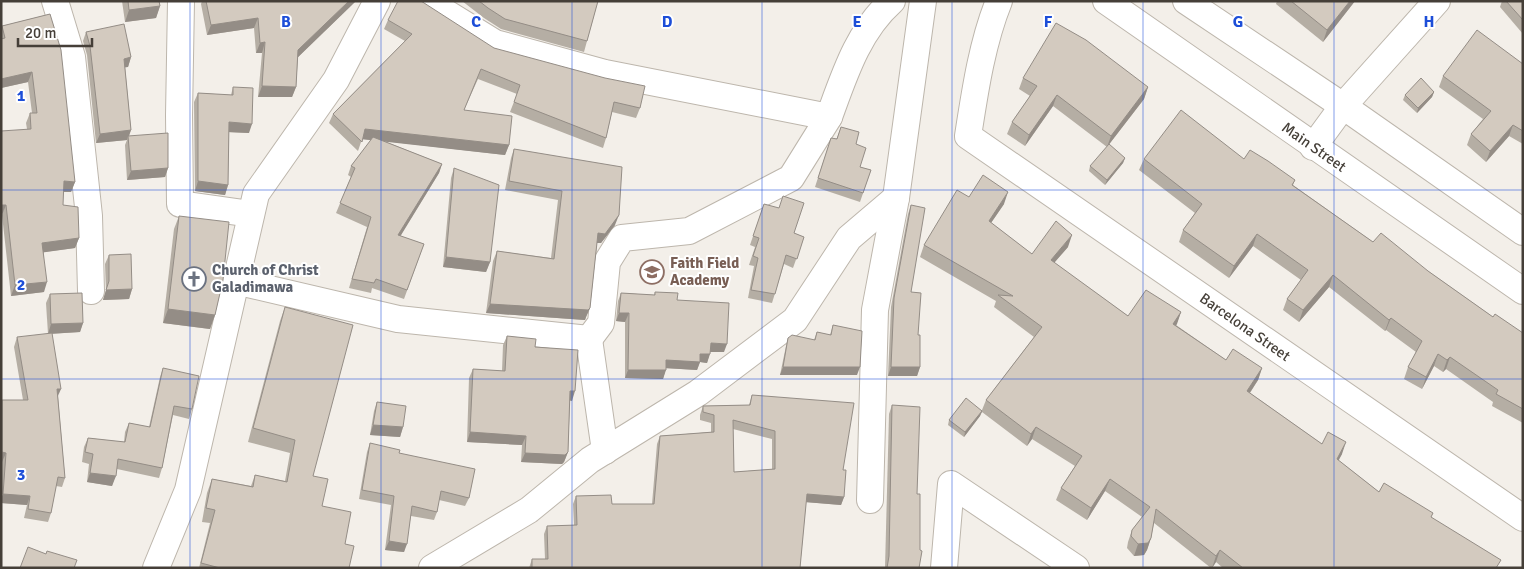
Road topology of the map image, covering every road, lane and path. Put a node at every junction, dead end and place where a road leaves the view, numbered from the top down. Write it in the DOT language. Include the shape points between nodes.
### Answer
graph roads {
  1 [pos="55,1"];
  2 [pos="181,1"];
  3 [pos="377,1"];
  4 [pos="427,1"];
  5 [pos="892,1"];
  6 [pos="923,1"];
  7 [pos="999,1"];
  8 [pos="1106,1"];
  9 [pos="1186,1"];
  10 [pos="1437,1"];
  11 [pos="1343,106"];
  12 [pos="829,117"];
  13 [pos="1313,146"];
  14 [pos="896,198"];
  15 [pos="252,214"];
  16 [pos="1523,232"];
  17 [pos="235,281"];
  18 [pos="91,291"];
  19 [pos="1523,291"];
  20 [pos="589,339"];
  21 [pos="605,451"];
  22 [pos="870,500"];
  23 [pos="1523,518"];
  24 [pos="156,568"];
  25 [pos="432,568"];
  26 [pos="944,568"];
  27 [pos="1076,568"];
  1 -- 18 [label="street" via="72,58 89,216"];
  2 -- 15 [label="street" via="180,204"];
  3 -- 15 [label="street" via="336,80 256,194"];
  4 -- 12 [label="street" via="495,43 605,73"];
  5 -- 12 [label="street" via="883,9 853,54"];
  6 -- 14 [label="street"];
  7 -- 23 [label="street, Barcelona Street" via="968,136"];
  8 -- 13 [label="street, Main Street"];
  9 -- 11 [label="street"];
  10 -- 11 [label="street"];
  11 -- 13 [label="street"];
  11 -- 16 [label="street"];
  12 -- 20 [label="street" via="791,178 689,231 622,238 607,262 601,323"];
  13 -- 19 [label="street, Main Street"];
  14 -- 21 [label="street" via="849,238 795,320 698,393"];
  14 -- 22 [label="street" via="875,310"];
  15 -- 17 [label="street"];
  17 -- 20 [label="street" via="398,319"];
  17 -- 24 [label="street" via="188,490"];
  20 -- 21 [label="street"];
  21 -- 25 [label="street" via="529,510"];
  26 -- 27 [label="street" via="951,484"];
}
